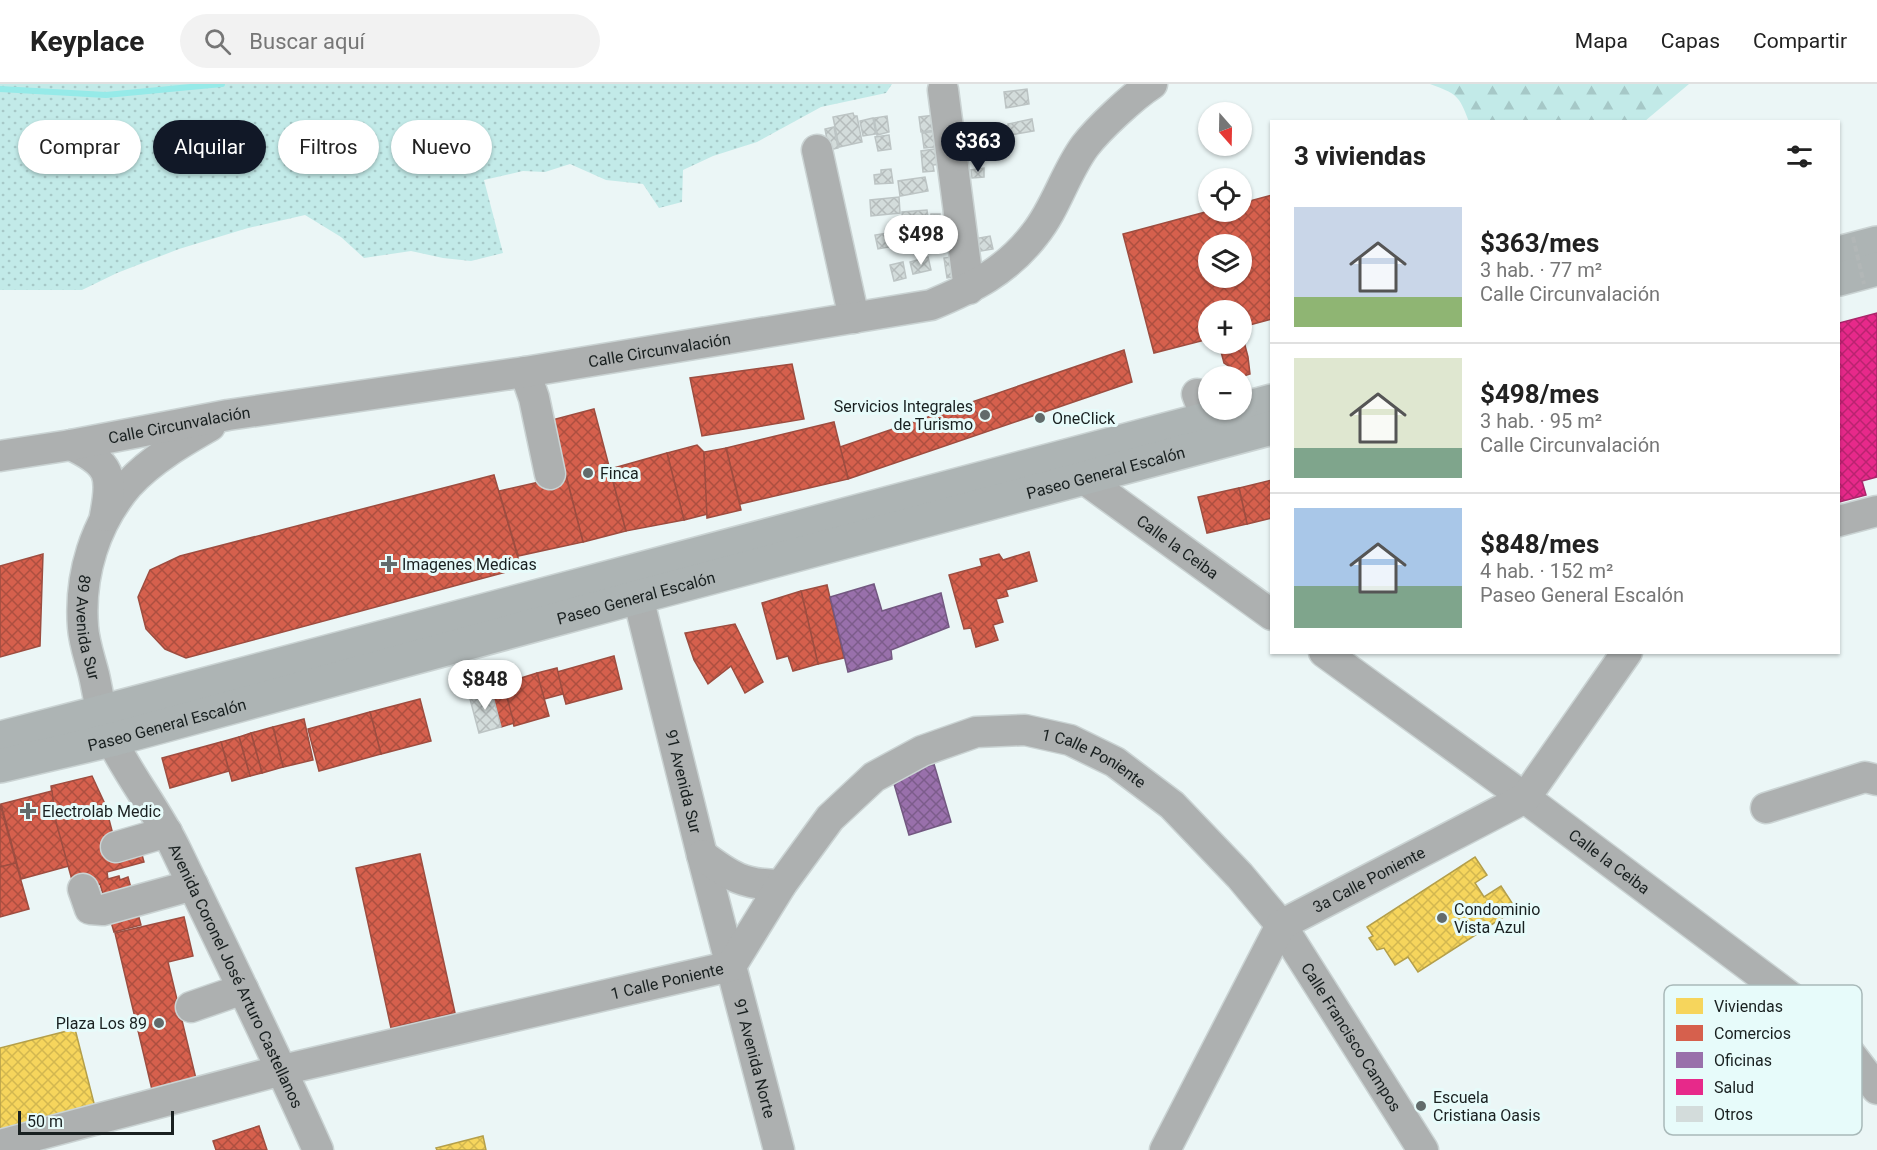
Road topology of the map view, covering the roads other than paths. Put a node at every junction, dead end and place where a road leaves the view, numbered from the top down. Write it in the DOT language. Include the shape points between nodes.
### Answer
graph roads {
  1 [pos="1152,84"];
  2 [pos="943,90"];
  3 [pos="817,150"];
  4 [pos="969,289"];
  5 [pos="854,318"];
  6 [pos="525,372"];
  7 [pos="1270,402"];
  8 [pos="1252,406"];
  9 [pos="1198,407"];
  10 [pos="228,415"];
  11 [pos="1270,429"];
  12 [pos="71,445"];
  13 [pos="0,456"];
  14 [pos="550,474"];
  15 [pos="1083,478"];
  16 [pos="1877,512"];
  17 [pos="105,516"];
  18 [pos="1840,521"];
  19 [pos="638,597"];
  20 [pos="1270,614"];
  21 [pos="1327,654"];
  22 [pos="1626,654"];
  23 [pos="106,726"];
  24 [pos="0,738"];
  25 [pos="0,766"];
  26 [pos="1877,780"];
  27 [pos="1525,798"];
  28 [pos="1766,808"];
  29 [pos="167,831"];
  30 [pos="116,847"];
  31 [pos="702,855"];
  32 [pos="193,885"];
  33 [pos="781,885"];
  34 [pos="83,889"];
  35 [pos="1281,925"];
  36 [pos="731,966"];
  37 [pos="1774,985"];
  38 [pos="243,988"];
  39 [pos="191,1007"];
  40 [pos="1862,1069"];
  41 [pos="282,1070"];
  42 [pos="1877,1089"];
  43 [pos="0,1145"];
  44 [pos="771,1148"];
  45 [pos="318,1150"];
  46 [pos="1165,1150"];
  47 [pos="1423,1150"];
  1 -- 4 [label="street, Calle Circunvalación" via="1085,146 1025,246 997,272"];
  2 -- 4 [label="street"];
  3 -- 5 [label="street"];
  4 -- 5 [label="street, Calle Circunvalación" via="931,305"];
  5 -- 6 [label="street, Calle Circunvalación"];
  6 -- 10 [label="street, Calle Circunvalación"];
  6 -- 14 [label="street"];
  7 -- 8 [label="main road, Paseo General Escalón"];
  9 -- 23 [label="main road, Paseo General Escalón"];
  10 -- 12 [label="street, Calle Circunvalación"];
  10 -- 17 [label="street, 89 Avenida Sur" via="157,460 130,483"];
  11 -- 15 [label="main road, Paseo General Escalón"];
  12 -- 13 [label="street, Calle Circunvalación"];
  12 -- 17 [label="street, 89 Avenida Sur" via="92,455 107,470 110,490"];
  15 -- 19 [label="main road, Paseo General Escalón"];
  15 -- 20 [label="street, Calle la Ceiba"];
  16 -- 18 [label="street"];
  17 -- 23 [label="street, 89 Avenida Sur" via="90,554 82,605 83,629"];
  19 -- 23 [label="main road, Paseo General Escalón"];
  19 -- 31 [label="street, 91 Avenida Sur"];
  21 -- 27 [label="street, Calle la Ceiba"];
  22 -- 27 [label="street, 3a Calle Poniente"];
  23 -- 24 [label="main road, Paseo General Escalón"];
  23 -- 25 [label="main road, Paseo General Escalón"];
  23 -- 29 [label="street, Avenida Coronel José Arturo Castellanos"];
  26 -- 28 [label="street" via="1864,777"];
  27 -- 35 [label="street, 3a Calle Poniente"];
  27 -- 37 [label="street, Calle la Ceiba"];
  29 -- 30 [label="street"];
  29 -- 32 [label="street, Avenida Coronel José Arturo Castellanos"];
  31 -- 33 [label="street" via="738,879 759,885"];
  31 -- 36 [label="street, 91 Avenida Sur"];
  32 -- 34 [label="street" via="103,910 90,909"];
  32 -- 38 [label="street, Avenida Coronel José Arturo Castellanos"];
  33 -- 35 [label="street, 1 Calle Poniente" via="830,818 873,777 922,751 976,732 1025,730 1070,740 1115,762 1172,805"];
  33 -- 36 [label="street, 1 Calle Poniente"];
  35 -- 46 [label="street"];
  35 -- 47 [label="street, Calle Francisco Campos"];
  36 -- 41 [label="street, 1 Calle Poniente"];
  36 -- 44 [label="street, 91 Avenida Norte"];
  38 -- 39 [label="street"];
  38 -- 41 [label="street, Avenida Coronel José Arturo Castellanos"];
  40 -- 42 [label="street, Calle la Ceiba"];
  41 -- 43 [label="street, 1 Calle Poniente" via="211,1084"];
  41 -- 45 [label="street, Avenida Coronel José Arturo Castellanos"];
}
